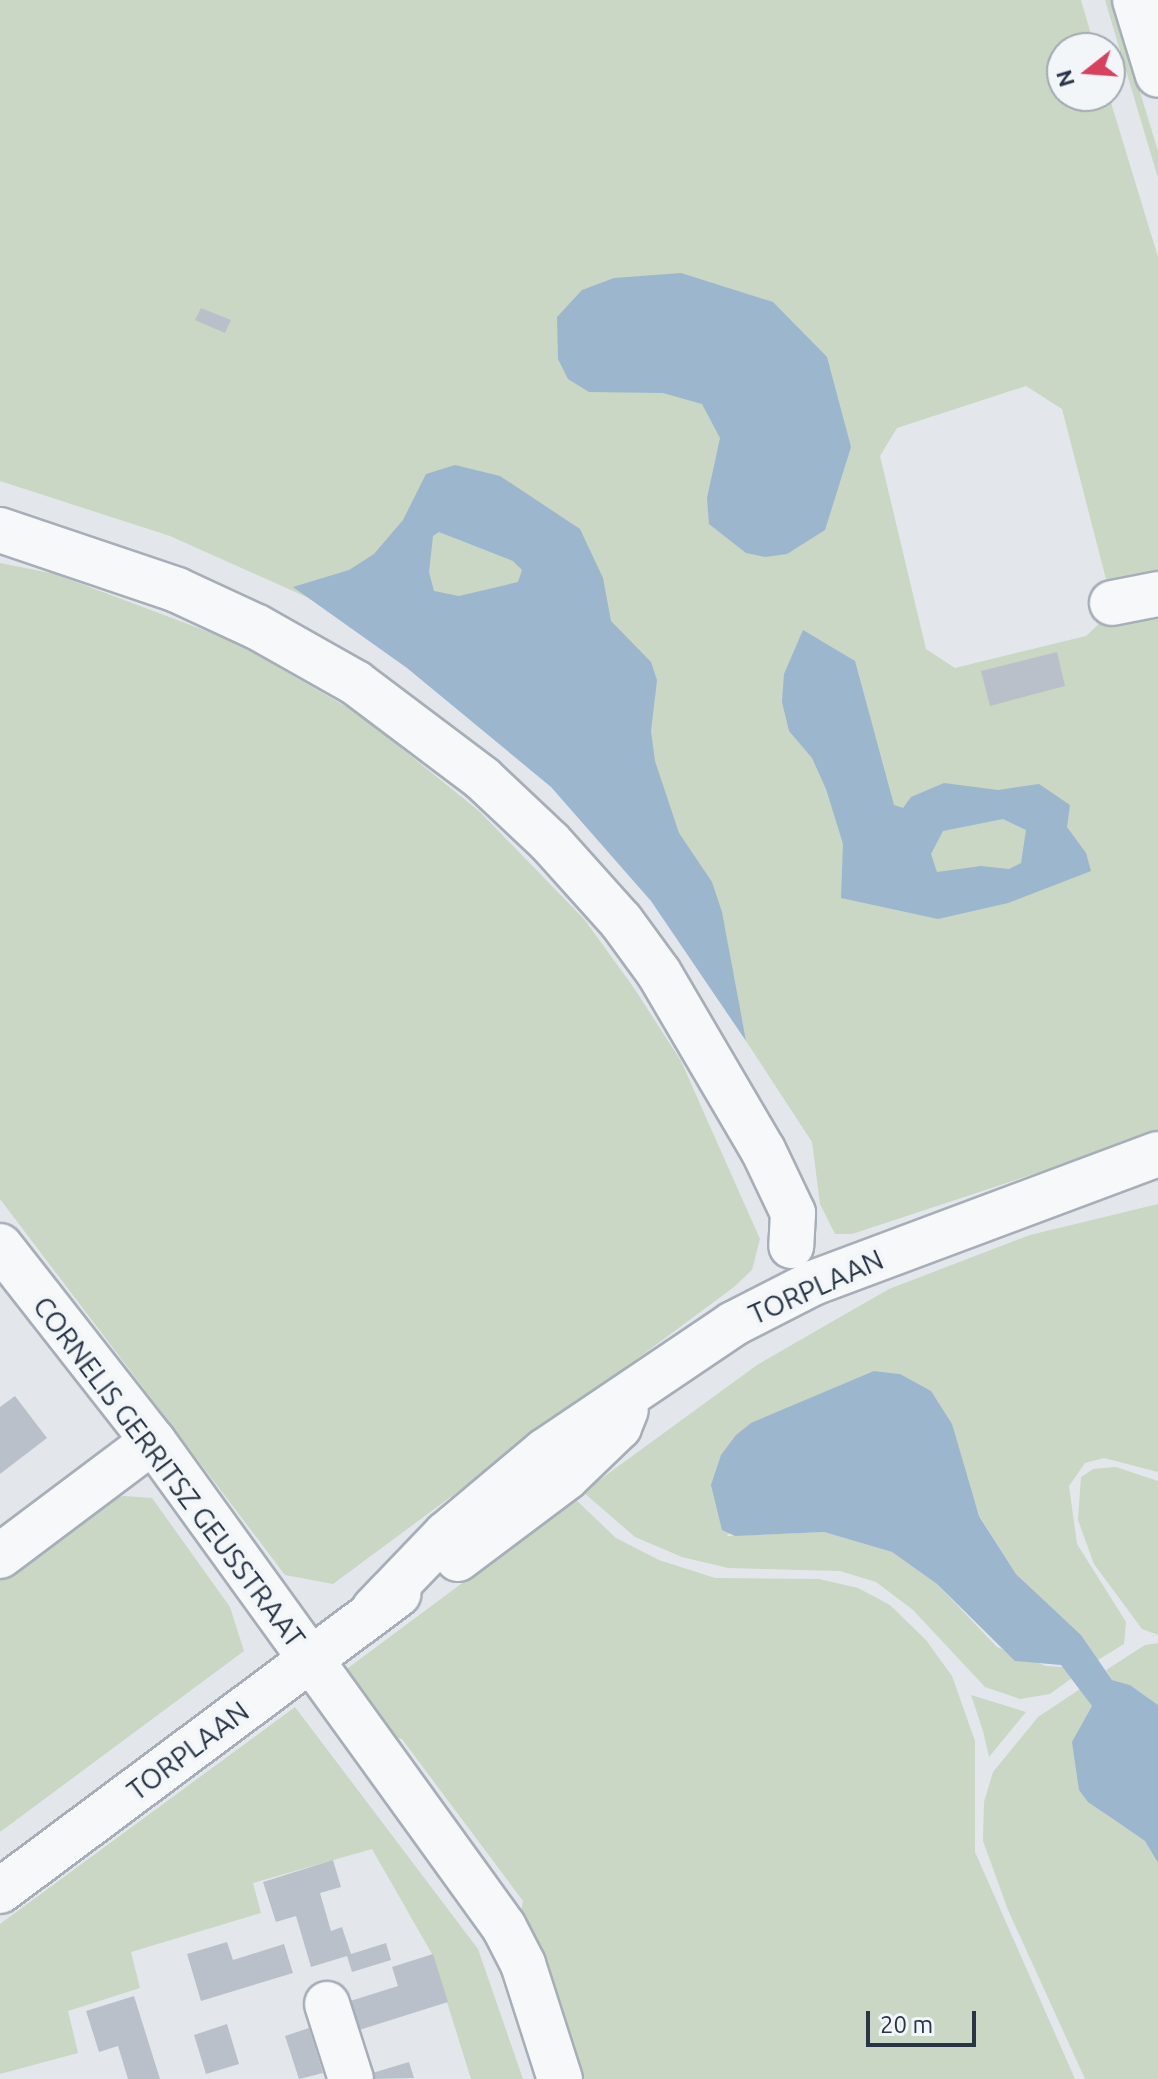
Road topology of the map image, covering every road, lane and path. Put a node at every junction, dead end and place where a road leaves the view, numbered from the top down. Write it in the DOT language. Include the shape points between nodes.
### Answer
graph roads {
  1 [pos="1135,0"];
  2 [pos="1158,75"];
  3 [pos="0,530"];
  4 [pos="1158,594"];
  5 [pos="1112,603"];
  6 [pos="1158,1154"];
  7 [pos="1158,1183"];
  8 [pos="1016,1209"];
  9 [pos="0,1246"];
  10 [pos="813,1283"];
  11 [pos="153,1441"];
  12 [pos="0,1556"];
  13 [pos="308,1661"];
  14 [pos="0,1891"];
  15 [pos="327,2004"];
  16 [pos="351,2079"];
  17 [pos="560,2079"];
  1 -- 2 [label="street"];
  3 -- 10 [label="street" via="177,590 257,627 356,683 439,742 550,842 621,921 700,1036 725,1093 739,1161 761,1215 791,1246"];
  4 -- 5 [label="street"];
  6 -- 8 [label="street, TORPLAAN"];
  7 -- 8 [label="street, TORPLAAN"];
  8 -- 10 [label="street, TORPLAAN"];
  9 -- 11 [label="street, CORNELIS GERRITSZ GEUSSTRAAT"];
  10 -- 13 [label="street, TORPLAAN" via="733,1324 632,1397 619,1427 566,1478 461,1557 374,1609"];
  11 -- 12 [label="street"];
  11 -- 13 [label="street, CORNELIS GERRITSZ GEUSSTRAAT"];
  13 -- 14 [label="street, TORPLAAN"];
  13 -- 17 [label="street, CORNELIS GERRITSZ GEUSSTRAAT" via="504,1927 523,1964"];
  15 -- 16 [label="street"];
}
